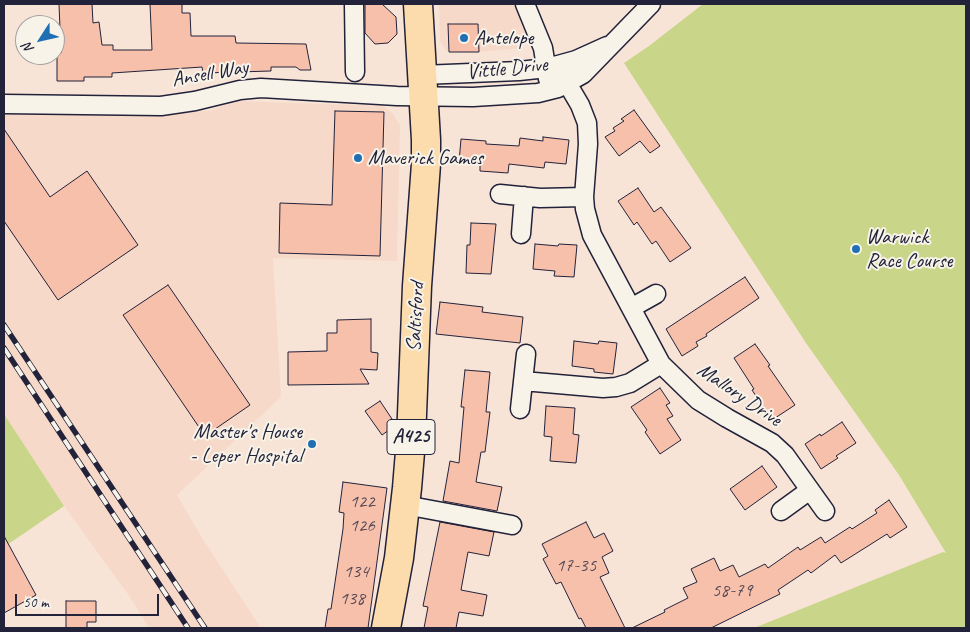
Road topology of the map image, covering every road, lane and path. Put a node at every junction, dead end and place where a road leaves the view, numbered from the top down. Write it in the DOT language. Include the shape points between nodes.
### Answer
graph roads {
  1 [pos="354,4"];
  2 [pos="418,4"];
  3 [pos="525,4"];
  4 [pos="651,4"];
  5 [pos="610,45"];
  6 [pos="552,67"];
  7 [pos="355,72"];
  8 [pos="567,84"];
  9 [pos="423,86"];
  10 [pos="550,90"];
  11 [pos="4,104"];
  12 [pos="500,194"];
  13 [pos="524,196"];
  14 [pos="584,197"];
  15 [pos="521,234"];
  16 [pos="656,294"];
  17 [pos="631,308"];
  18 [pos="526,354"];
  19 [pos="661,364"];
  20 [pos="523,381"];
  21 [pos="520,409"];
  22 [pos="810,490"];
  23 [pos="405,505"];
  24 [pos="781,511"];
  25 [pos="825,511"];
  26 [pos="512,525"];
  27 [pos="386,628"];
  1 -- 7 [label="street"];
  2 -- 9 [label="main road, Saltisford / A425"];
  3 -- 6 [label="street"];
  4 -- 5 [label="street, Vittle Drive"];
  5 -- 6 [label="street, Vittle Drive"];
  5 -- 8 [label="street, Vittle Drive" via="587,71"];
  6 -- 8 [label="street, Mallory Drive"];
  6 -- 9 [label="street, Vittle Drive"];
  6 -- 10 [label="street"];
  8 -- 10 [label="street, Vittle Drive"];
  8 -- 14 [label="street, Mallory Drive" via="587,123"];
  9 -- 10 [label="street, Vittle Drive" via="473,97"];
  9 -- 11 [label="street, Ansell Way" via="384,96 261,88 161,106"];
  9 -- 23 [label="main road, Saltisford / A425" via="427,150"];
  12 -- 13 [label="street"];
  13 -- 14 [label="street"];
  13 -- 15 [label="street"];
  14 -- 17 [label="street, Mallory Drive" via="592,235"];
  16 -- 17 [label="street"];
  17 -- 19 [label="street, Mallory Drive"];
  18 -- 20 [label="street"];
  19 -- 20 [label="street" via="630,383 616,387"];
  19 -- 22 [label="street, Mallory Drive" via="698,400 772,443 785,455"];
  20 -- 21 [label="street"];
  22 -- 24 [label="street"];
  22 -- 25 [label="street, Mallory Drive"];
  23 -- 26 [label="street"];
  23 -- 27 [label="main road, Saltisford / A425"];
}
